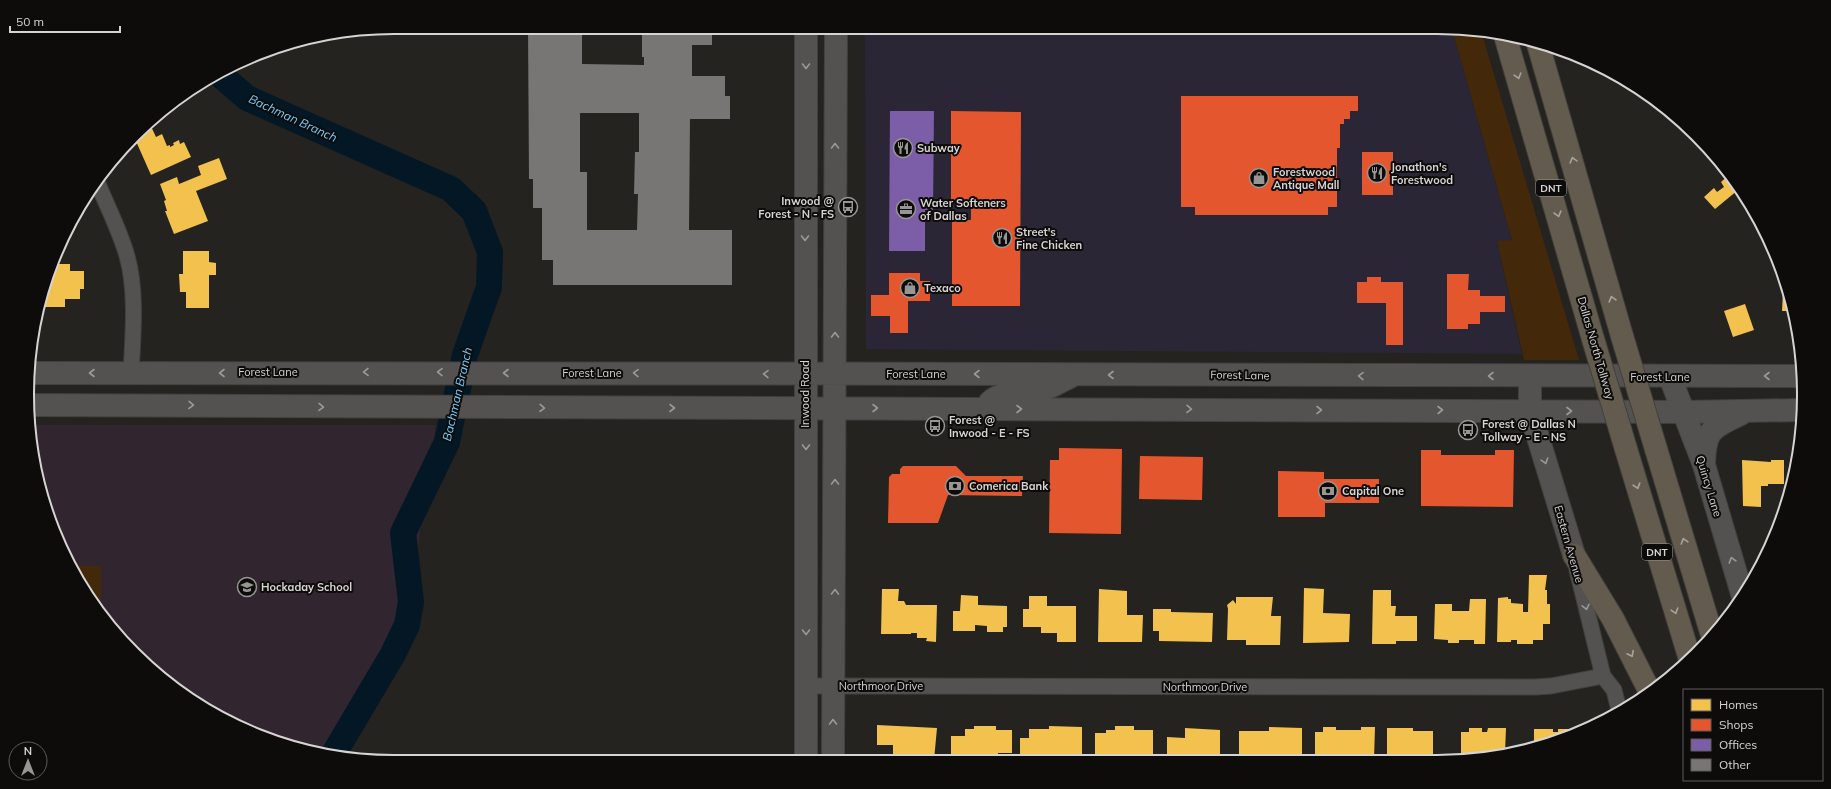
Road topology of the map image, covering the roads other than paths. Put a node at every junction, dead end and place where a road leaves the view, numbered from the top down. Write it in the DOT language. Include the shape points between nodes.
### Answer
graph roads {
  1 [pos="806,34"];
  2 [pos="836,34"];
  3 [pos="1507,41"];
  4 [pos="1539,49"];
  5 [pos="806,185"];
  6 [pos="835,185"];
  7 [pos="99,188"];
  8 [pos="35,373"];
  9 [pos="131,373"];
  10 [pos="835,374"];
  11 [pos="1074,374"];
  12 [pos="805,375"];
  13 [pos="1150,375"];
  14 [pos="1530,376"];
  15 [pos="1796,376"];
  16 [pos="1670,377"];
  17 [pos="34,394"];
  18 [pos="34,405"];
  19 [pos="152,405"];
  20 [pos="806,408"];
  21 [pos="836,408"];
  22 [pos="984,408"];
  23 [pos="1150,409"];
  24 [pos="1796,410"];
  25 [pos="1530,411"];
  26 [pos="1747,411"];
  27 [pos="1684,412"];
  28 [pos="1704,465"];
  29 [pos="1574,555"];
  30 [pos="1740,588"];
  31 [pos="1710,629"];
  32 [pos="1688,652"];
  33 [pos="1603,676"];
  34 [pos="806,686"];
  35 [pos="834,686"];
  36 [pos="1647,687"];
  37 [pos="1618,706"];
  38 [pos="806,755"];
  39 [pos="833,755"];
  1 -- 5 [label="main road, Inwood Road, one-way"];
  6 -- 2 [label="main road, one-way"];
  3 -- 32 [label="highway, Dallas North Tollway / DNT, one-way, bridge"];
  31 -- 4 [label="highway, DNT, one-way, bridge"];
  5 -- 6 [label="main road"];
  5 -- 12 [label="main road, Inwood Road, one-way"];
  10 -- 6 [label="main road, one-way"];
  7 -- 9 [label="street" via="127,256 133,328"];
  9 -- 8 [label="main road, Forest Lane, one-way"];
  12 -- 9 [label="main road, Forest Lane, one-way"];
  9 -- 17 [label="main road" via="121,385 108,393"];
  9 -- 19 [label="main road" via="140,393"];
  11 -- 10 [label="main road, Forest Lane, one-way"];
  10 -- 12 [label="main road, Forest Lane"];
  10 -- 21 [label="main road"];
  13 -- 11 [label="main road, Forest Lane, one-way"];
  11 -- 22 [label="main road" via="1042,390 994,398"];
  12 -- 20 [label="main road, Inwood Road"];
  14 -- 13 [label="main road, Forest Lane, one-way"];
  13 -- 23 [label="main road"];
  14 -- 16 [label="main road, Forest Lane"];
  14 -- 25 [label="main road, Eastern Avenue"];
  15 -- 16 [label="main road, Forest Lane, one-way"];
  16 -- 27 [label="main road, Quincy Lane"];
  18 -- 19 [label="main road"];
  19 -- 20 [label="main road, one-way"];
  20 -- 21 [label="main road"];
  20 -- 34 [label="main road, Inwood Road, one-way"];
  21 -- 22 [label="main road, one-way"];
  35 -- 21 [label="main road, one-way"];
  22 -- 23 [label="main road, one-way"];
  23 -- 25 [label="main road, one-way"];
  24 -- 26 [label="main road"];
  25 -- 27 [label="main road, one-way"];
  25 -- 29 [label="main road, Eastern Avenue, one-way"];
  26 -- 27 [label="main road"];
  26 -- 28 [label="main road" via="1716,426 1704,443"];
  27 -- 28 [label="main road, Quincy Lane"];
  30 -- 28 [label="main road, Quincy Lane, one-way"];
  29 -- 33 [label="street, Eastern Avenue, one-way"];
  29 -- 36 [label="highway, one-way" via="1613,619"];
  33 -- 35 [label="street, Northmoor Drive" via="1535,687"];
  33 -- 37 [label="street, Eastern Avenue" via="1614,690"];
  34 -- 35 [label="street, Northmoor Drive"];
  34 -- 38 [label="main road, Inwood Road"];
  39 -- 35 [label="main road, one-way"];
}
